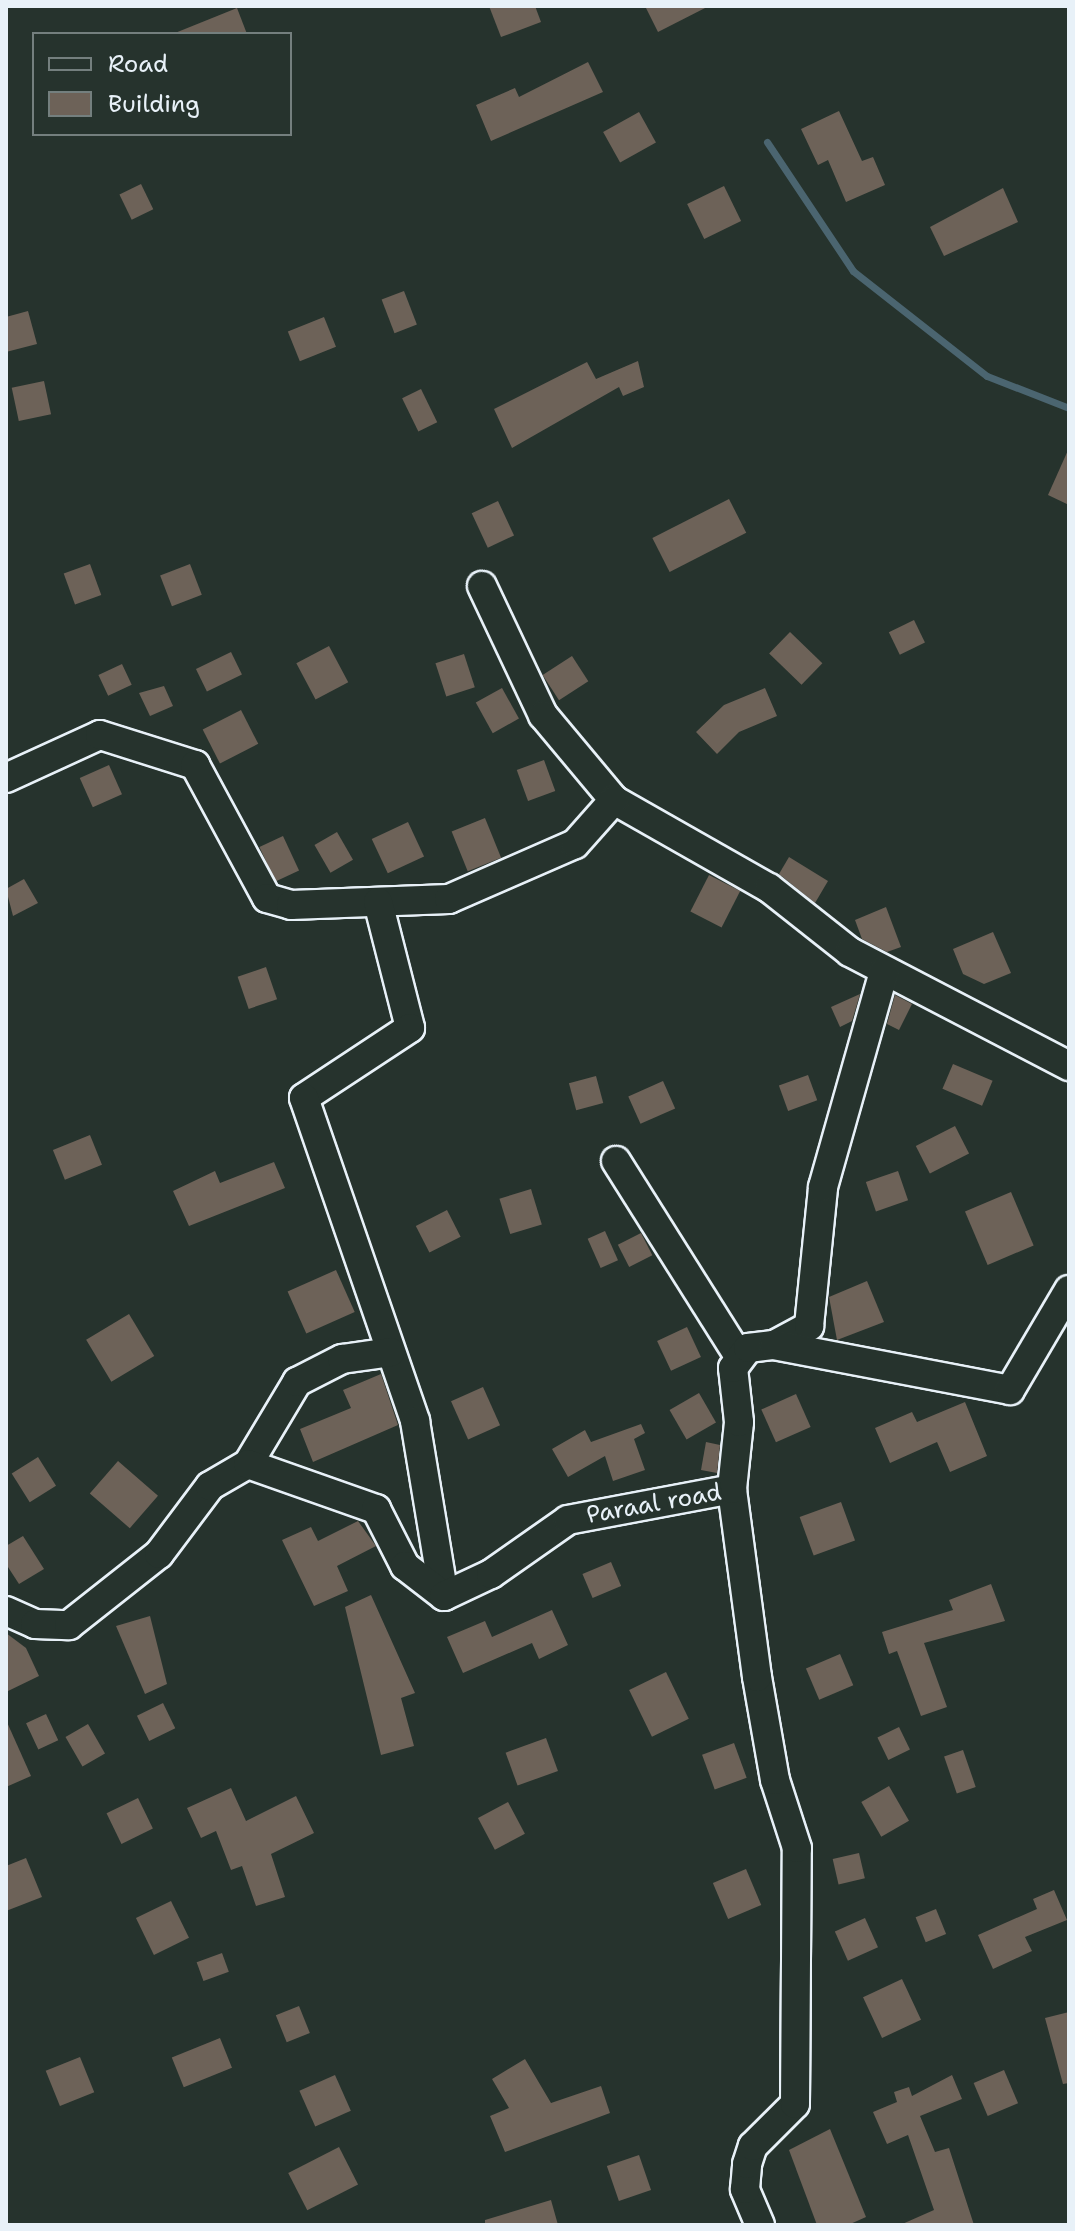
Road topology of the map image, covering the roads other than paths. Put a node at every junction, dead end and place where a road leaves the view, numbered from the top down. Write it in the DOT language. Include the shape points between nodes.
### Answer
graph roads {
  1 [pos="482,586"];
  2 [pos="6,778"];
  3 [pos="614,800"];
  4 [pos="378,902"];
  5 [pos="884,971"];
  6 [pos="1069,1066"];
  7 [pos="616,1161"];
  8 [pos="1069,1290"];
  9 [pos="774,1345"];
  10 [pos="391,1352"];
  11 [pos="738,1355"];
  12 [pos="248,1464"];
  13 [pos="732,1489"];
  14 [pos="444,1596"];
  15 [pos="6,1611"];
  16 [pos="760,2225"];
  1 -- 3 [label="street" via="543,715"];
  2 -- 4 [label="street" via="100,735 195,765 267,898 291,905"];
  3 -- 4 [label="street" via="575,844 507,880 449,899"];
  3 -- 5 [label="street" via="769,888"];
  4 -- 10 [label="street" via="410,1028 304,1098"];
  5 -- 6 [label="street"];
  5 -- 9 [label="street" via="823,1187 809,1326"];
  7 -- 11 [label="street"];
  8 -- 9 [label="street" via="1010,1390"];
  9 -- 11 [label="street"];
  10 -- 12 [label="street" via="342,1359 297,1382"];
  10 -- 14 [label="street" via="415,1421"];
  11 -- 13 [label="street"];
  12 -- 14 [label="street" via="376,1509 405,1566"];
  12 -- 15 [label="street" via="210,1486 159,1554 69,1625 35,1624"];
  13 -- 14 [label="street, Paraal road" via="568,1520 491,1574"];
  13 -- 16 [label="street, Paraal road" via="775,1780 797,1848 795,2104 753,2146 747,2164 745,2189"];
}
